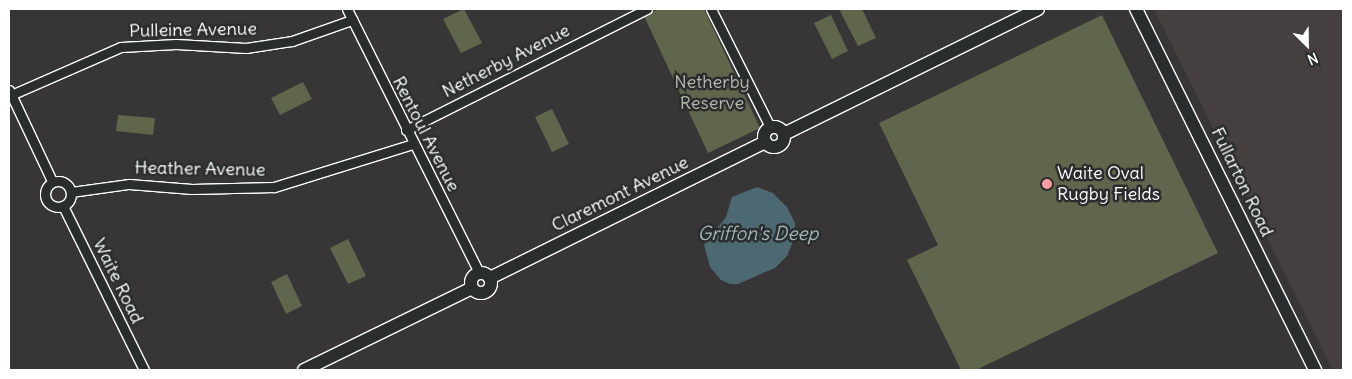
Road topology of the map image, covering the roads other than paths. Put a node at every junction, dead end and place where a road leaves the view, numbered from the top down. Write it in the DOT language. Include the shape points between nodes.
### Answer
graph roads {
  1 [pos="347,9"];
  2 [pos="647,9"];
  3 [pos="712,9"];
  4 [pos="1038,9"];
  5 [pos="1136,9"];
  6 [pos="352,20"];
  7 [pos="10,92"];
  8 [pos="770,127"];
  9 [pos="406,130"];
  10 [pos="784,134"];
  11 [pos="764,142"];
  12 [pos="413,144"];
  13 [pos="52,181"];
  14 [pos="71,192"];
  15 [pos="63,206"];
  16 [pos="484,276"];
  17 [pos="472,288"];
  18 [pos="144,370"];
  19 [pos="304,370"];
  20 [pos="1316,370"];
  1 -- 6 [label="street, Rentoul Avenue"];
  2 -- 9 [label="street, Netherby Avenue"];
  3 -- 8 [label="street"];
  4 -- 10 [label="street"];
  5 -- 20 [label="street, Fullarton Road"];
  6 -- 7 [label="street, Pulleine Avenue" via="292,42 246,48 176,44 121,47"];
  6 -- 9 [label="street, Rentoul Avenue"];
  7 -- 13 [label="street"];
  8 -- 10 [label="street" via="778,127"];
  8 -- 11 [label="street" via="764,132"];
  9 -- 12 [label="street, Rentoul Avenue"];
  10 -- 11 [label="street" via="784,140 777,147"];
  11 -- 16 [label="street, Claremont Avenue"];
  12 -- 14 [label="street, Heather Avenue" via="274,187 192,189 129,184"];
  12 -- 16 [label="street, Rentoul Avenue"];
  13 -- 14 [label="street" via="64,182"];
  13 -- 15 [label="street" via="45,190 45,198 52,206"];
  14 -- 15 [label="street"];
  15 -- 18 [label="street, Waite Road"];
  16 -- 17 [label="street" via="471,280"];
  16 -- 17 [label="street" via="490,289 484,294"];
  17 -- 19 [label="street"];
}
